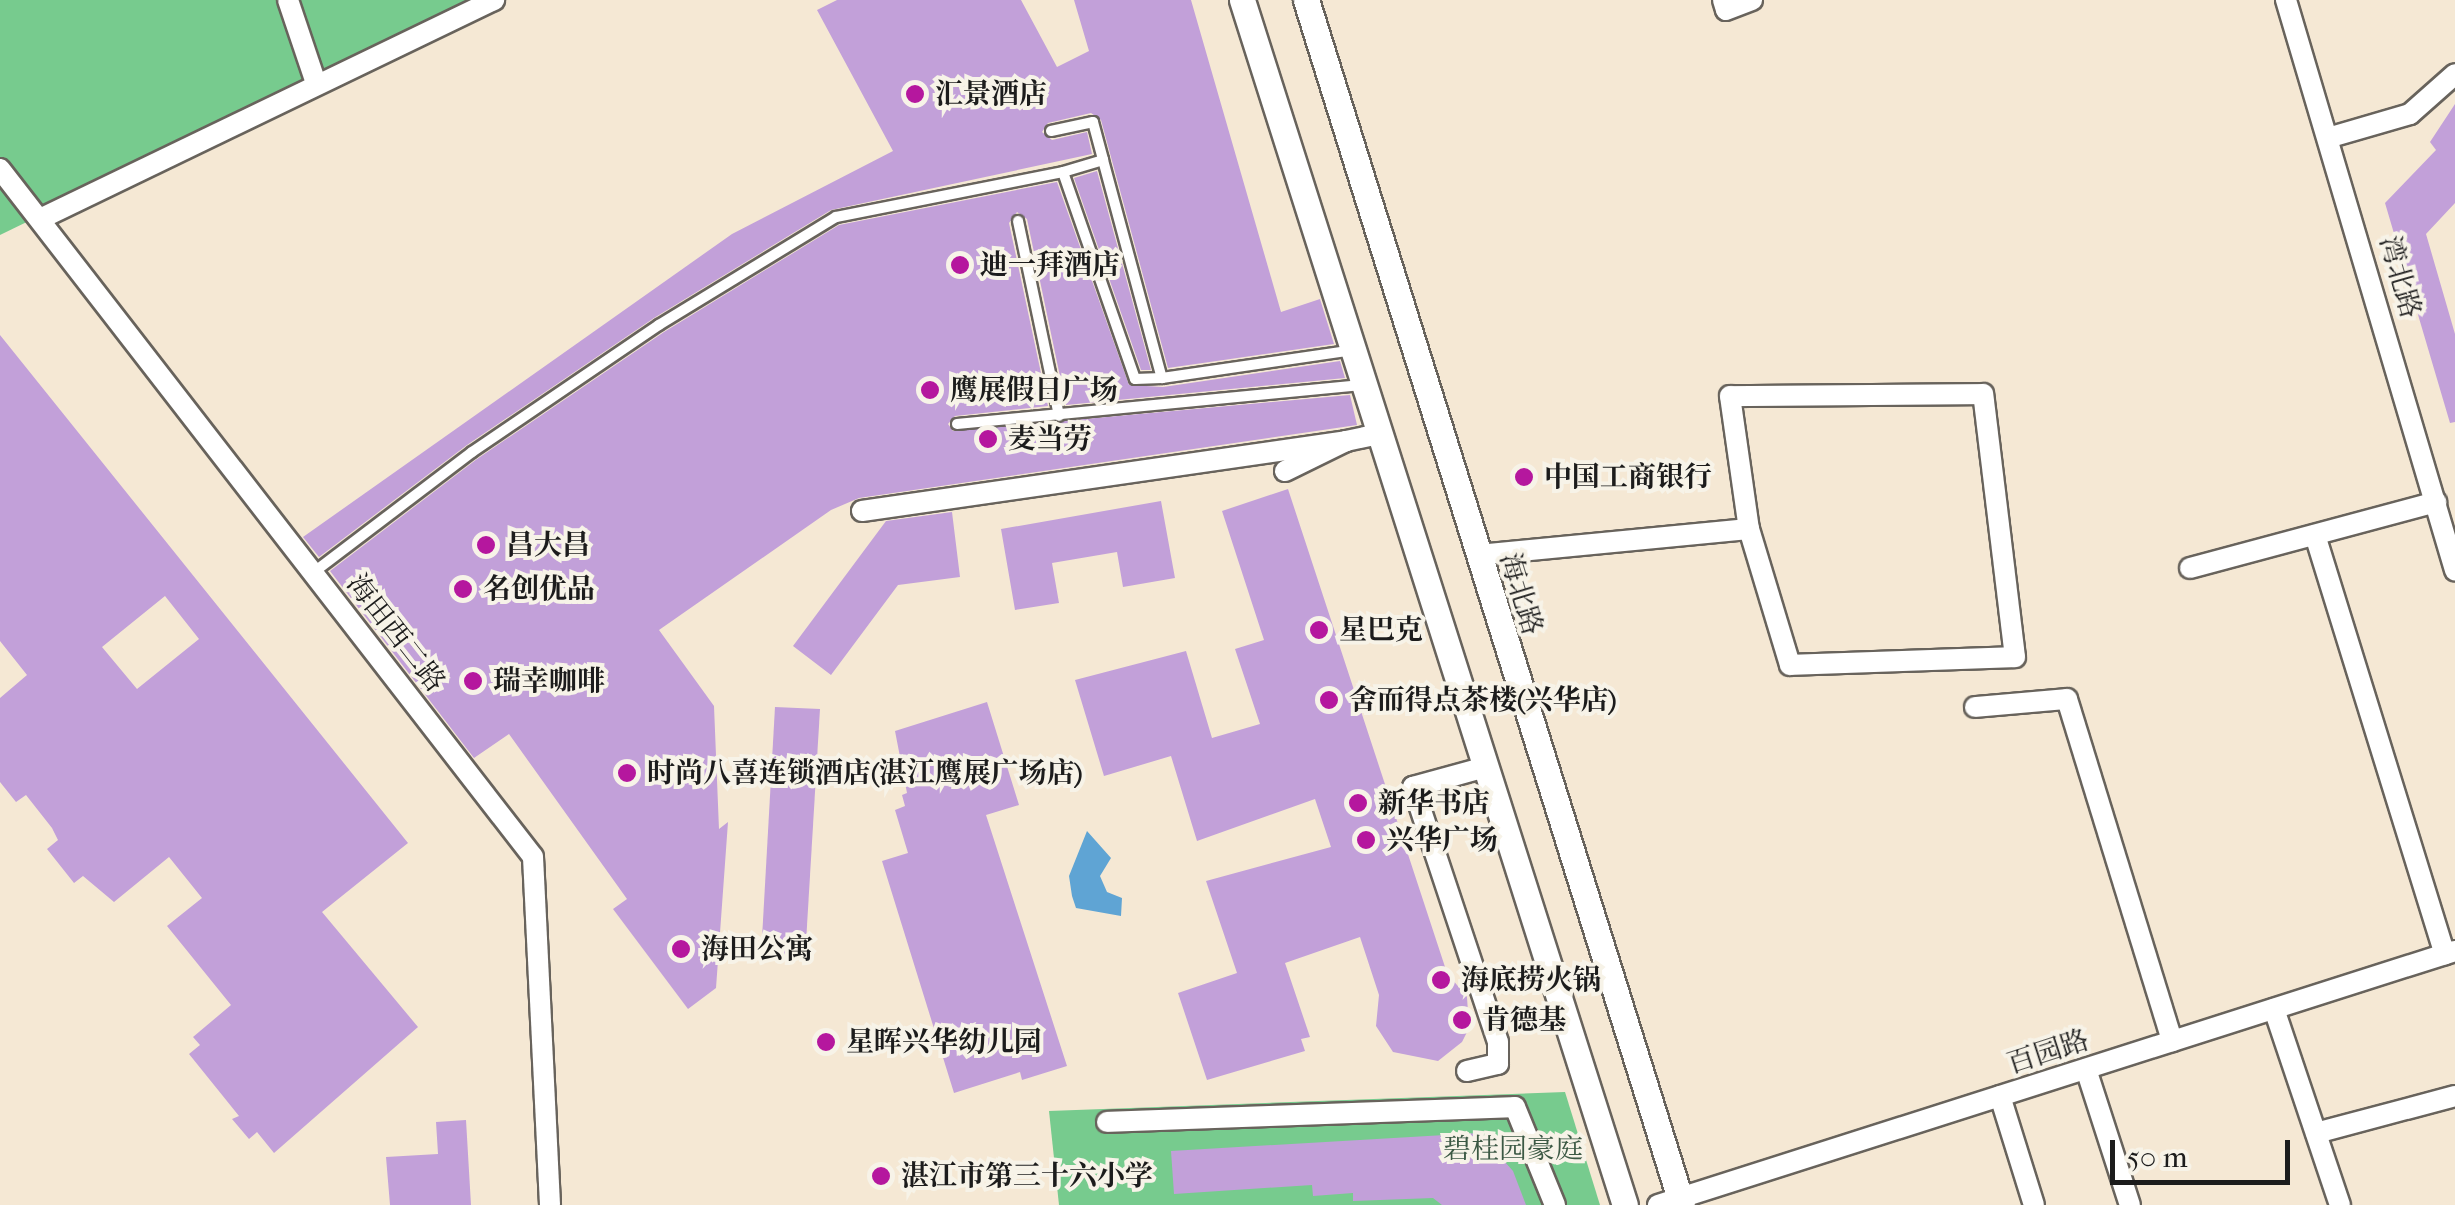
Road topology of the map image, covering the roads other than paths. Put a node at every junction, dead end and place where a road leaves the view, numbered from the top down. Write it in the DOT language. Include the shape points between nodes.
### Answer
graph roads {
  1 [pos="288,0"];
  2 [pos="494,0"];
  3 [pos="1242,0"];
  4 [pos="1306,0"];
  5 [pos="1723,0"];
  6 [pos="1752,0"];
  7 [pos="2286,0"];
  8 [pos="2455,74"];
  9 [pos="316,83"];
  10 [pos="1051,130"];
  11 [pos="2331,137"];
  12 [pos="1103,160"];
  13 [pos="0,170"];
  14 [pos="1063,172"];
  15 [pos="42,218"];
  16 [pos="1018,221"];
  17 [pos="1354,350"];
  18 [pos="1162,378"];
  19 [pos="1364,385"];
  20 [pos="1060,416"];
  21 [pos="957,424"];
  22 [pos="1379,434"];
  23 [pos="1346,440"];
  24 [pos="1285,470"];
  25 [pos="2436,502"];
  26 [pos="862,511"];
  27 [pos="1750,529"];
  28 [pos="2316,535"];
  29 [pos="1478,555"];
  30 [pos="2190,568"];
  31 [pos="2455,570"];
  32 [pos="314,572"];
  33 [pos="1975,706"];
  34 [pos="1482,768"];
  35 [pos="2450,953"];
  36 [pos="2274,1009"];
  37 [pos="2172,1041"];
  38 [pos="2086,1069"];
  39 [pos="1467,1071"];
  40 [pos="2000,1096"];
  41 [pos="2455,1096"];
  42 [pos="1108,1122"];
  43 [pos="2316,1134"];
  44 [pos="1673,1203"];
  45 [pos="550,1205"];
  46 [pos="1556,1205"];
  47 [pos="1625,1205"];
  48 [pos="2034,1205"];
  49 [pos="2130,1205"];
  50 [pos="2340,1205"];
  1 -- 9 [label="street"];
  2 -- 9 [label="street"];
  3 -- 17 [label="street"];
  4 -- 29 [label="street, 海北路"];
  5 -- 6 [label="street" via="1726,10"];
  7 -- 11 [label="street, 湾北路"];
  8 -- 11 [label="street" via="2410,114"];
  9 -- 15 [label="street"];
  10 -- 12 [label="lane" via="1093,122"];
  11 -- 25 [label="street, 湾北路"];
  12 -- 14 [label="lane"];
  12 -- 18 [label="lane"];
  13 -- 15 [label="street, 海田西二路"];
  14 -- 18 [label="lane" via="1136,379"];
  14 -- 32 [label="lane" via="836,217 566,388"];
  15 -- 32 [label="street, 海田西二路"];
  16 -- 20 [label="lane"];
  17 -- 18 [label="lane"];
  17 -- 19 [label="street"];
  19 -- 20 [label="lane"];
  19 -- 22 [label="street"];
  20 -- 21 [label="lane"];
  22 -- 23 [label="street"];
  22 -- 34 [label="street"];
  23 -- 24 [label="street"];
  23 -- 26 [label="street"];
  25 -- 28 [label="street"];
  25 -- 31 [label="street, 湾北路"];
  27 -- 27 [label="street" via="1790,665 2014,657 1983,394 1730,396"];
  27 -- 29 [label="street"];
  28 -- 30 [label="street"];
  28 -- 35 [label="street"];
  29 -- 44 [label="street, 海北路"];
  32 -- 45 [label="street, 海田西二路" via="534,856"];
  33 -- 37 [label="street" via="2067,699"];
  34 -- 39 [label="street" via="1413,788 1498,1042 1498,1064"];
  34 -- 47 [label="street"];
  35 -- 36 [label="street, 百园路"];
  36 -- 37 [label="street, 百园路"];
  36 -- 43 [label="street"];
  37 -- 38 [label="street, 百园路"];
  38 -- 40 [label="street, 百园路"];
  38 -- 49 [label="street"];
  40 -- 44 [label="street, 百园路"];
  40 -- 48 [label="street"];
  41 -- 43 [label="street"];
  42 -- 46 [label="street" via="1514,1107"];
  43 -- 50 [label="street"];
}
